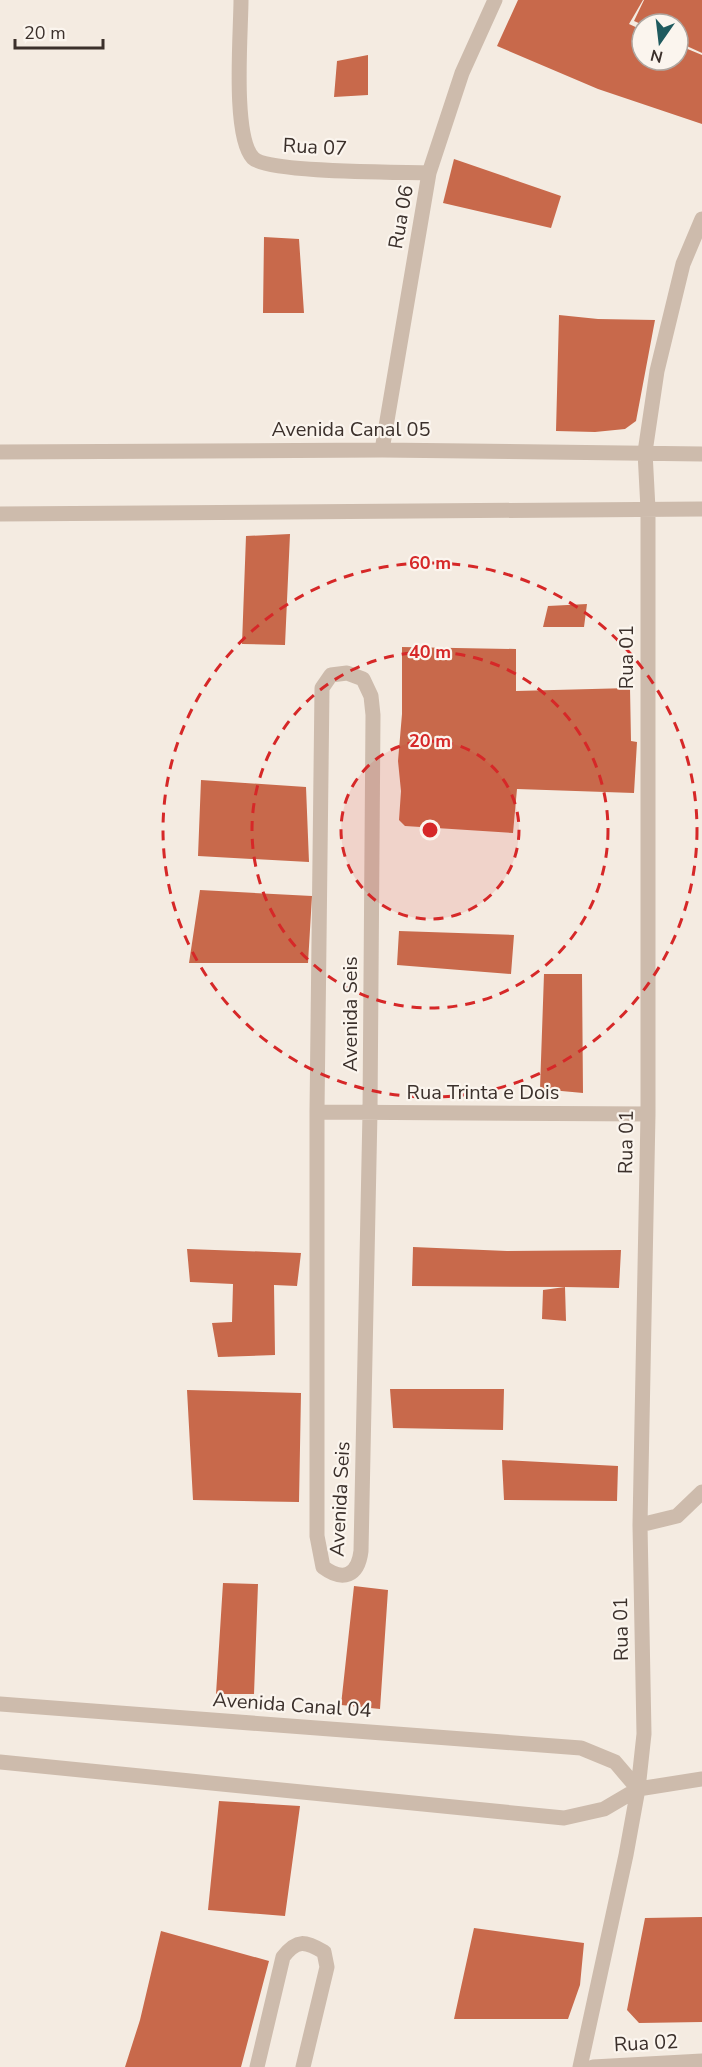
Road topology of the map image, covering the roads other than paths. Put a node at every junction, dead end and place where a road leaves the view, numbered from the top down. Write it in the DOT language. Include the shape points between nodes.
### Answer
graph roads {
  1 [pos="242,0"];
  2 [pos="495,0"];
  3 [pos="429,173"];
  4 [pos="702,219"];
  5 [pos="382,450"];
  6 [pos="0,452"];
  7 [pos="645,452"];
  8 [pos="702,454"];
  9 [pos="648,509"];
  10 [pos="702,509"];
  11 [pos="0,514"];
  12 [pos="317,1112"];
  13 [pos="370,1112"];
  14 [pos="648,1114"];
  15 [pos="702,1492"];
  16 [pos="640,1525"];
  17 [pos="0,1704"];
  18 [pos="0,1762"];
  19 [pos="702,1779"];
  20 [pos="638,1789"];
  21 [pos="702,2061"];
  22 [pos="257,2067"];
  23 [pos="303,2067"];
  24 [pos="580,2067"];
  25 [pos="593,2067"];
  1 -- 3 [label="street, Rua 07" via="240,112 253,158 288,169"];
  2 -- 3 [label="street, Rua 06" via="462,74"];
  3 -- 5 [label="street, Rua 06"];
  4 -- 7 [label="street, Rua 01" via="683,264 659,361"];
  5 -- 6 [label="street, Avenida Canal 05"];
  5 -- 7 [label="street, Avenida Canal 05"];
  7 -- 8 [label="street, Avenida Canal 05"];
  7 -- 9 [label="street, Rua 01"];
  9 -- 10 [label="street"];
  9 -- 11 [label="street"];
  9 -- 14 [label="street, Rua 01"];
  12 -- 13 [label="street, Rua Trinta e Dois"];
  12 -- 13 [label="street, Avenida Seis" via="322,688 331,675 347,673 363,679 371,696 373,715"];
  12 -- 13 [label="street, Avenida Seis" via="317,1536 323,1566 340,1575 355,1570 361,1551"];
  13 -- 14 [label="street, Rua Trinta e Dois"];
  14 -- 16 [label="street, Rua 01"];
  15 -- 16 [label="street" via="677,1516"];
  16 -- 20 [label="street, Rua 01" via="644,1734"];
  17 -- 20 [label="street, Avenida Canal 04" via="581,1748 615,1762"];
  18 -- 20 [label="street" via="564,1818 604,1809"];
  19 -- 20 [label="street"];
  20 -- 24 [label="street, Rua 01"];
  21 -- 25 [label="street, Rua 02"];
  22 -- 23 [label="street" via="283,1957 295,1945 309,1943 324,1952 327,1967"];
}
